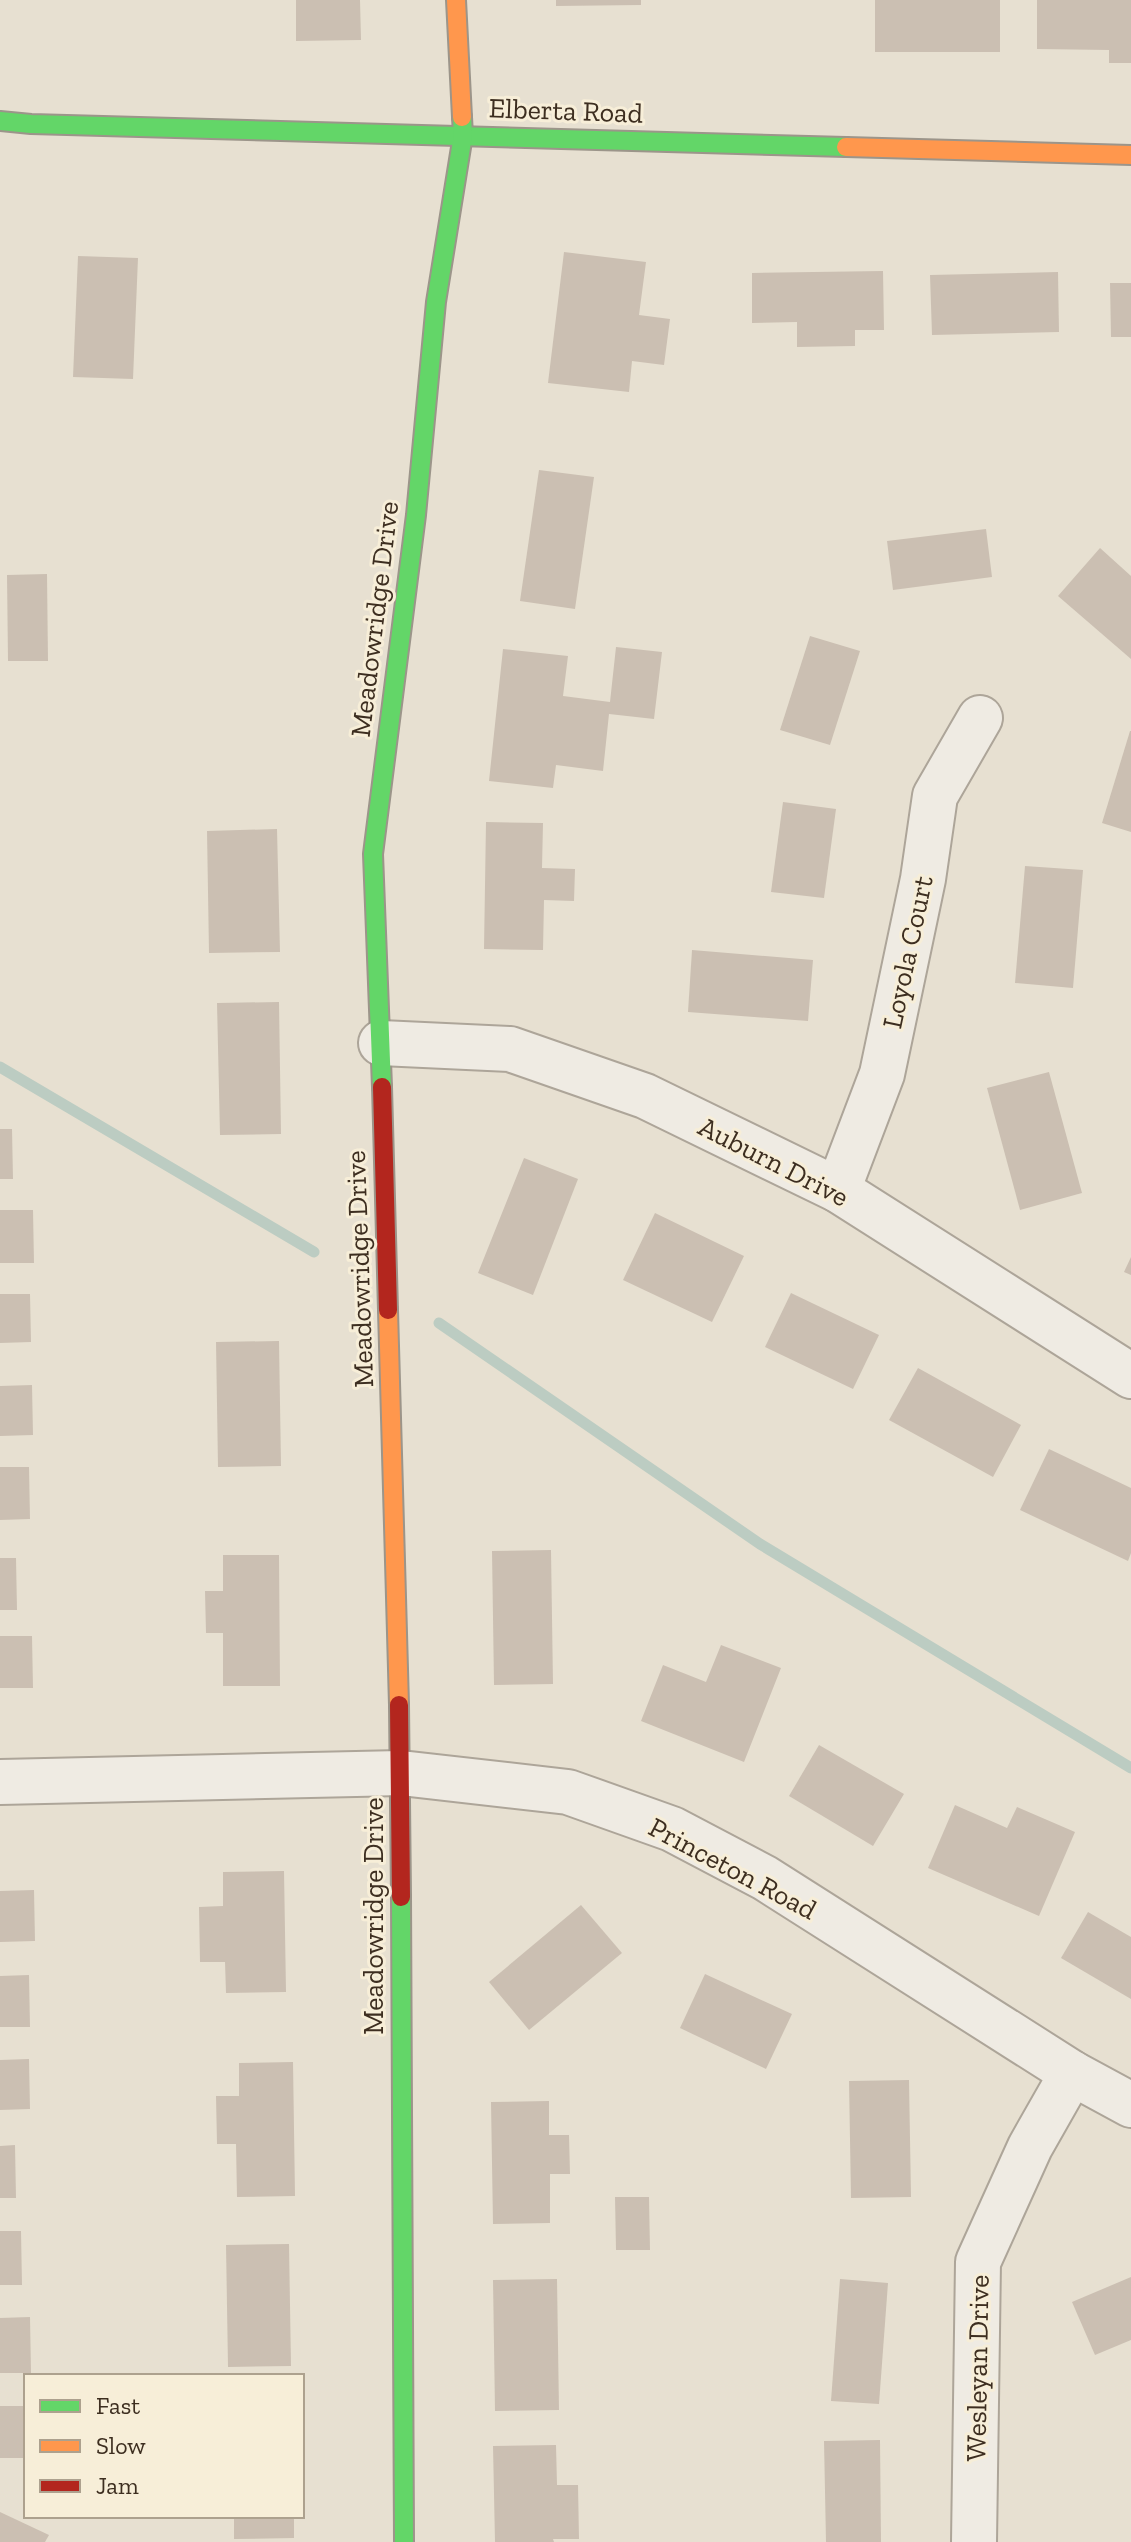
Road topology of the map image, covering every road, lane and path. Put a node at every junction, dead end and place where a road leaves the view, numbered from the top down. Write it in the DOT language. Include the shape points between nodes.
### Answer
graph roads {
  1 [pos="456,0"];
  2 [pos="0,121"];
  3 [pos="463,135"];
  4 [pos="1131,155"];
  5 [pos="980,718"];
  6 [pos="381,1043"];
  7 [pos="838,1190"];
  8 [pos="1131,1376"];
  9 [pos="401,1773"];
  10 [pos="0,1782"];
  11 [pos="1072,2073"];
  12 [pos="1131,2105"];
  13 [pos="404,2542"];
  14 [pos="974,2542"];
  1 -- 3 [label="street, Meadowridge Drive"];
  2 -- 3 [label="street, Elberta Road"];
  3 -- 4 [label="street, Elberta Road"];
  3 -- 6 [label="street, Meadowridge Drive" via="436,302 416,515 373,854"];
  5 -- 7 [label="street, Loyola Court" via="935,796 882,1074"];
  6 -- 7 [label="street, Auburn Drive" via="510,1049 645,1096"];
  6 -- 9 [label="street, Meadowridge Drive"];
  7 -- 8 [label="street, Auburn Drive"];
  9 -- 10 [label="street, Princeton Road"];
  9 -- 11 [label="street, Princeton Road" via="568,1792 672,1829 765,1878"];
  9 -- 13 [label="street, Meadowridge Drive"];
  11 -- 12 [label="street, Princeton Road"];
  11 -- 14 [label="street, Wesleyan Drive" via="1030,2147 978,2262"];
}
